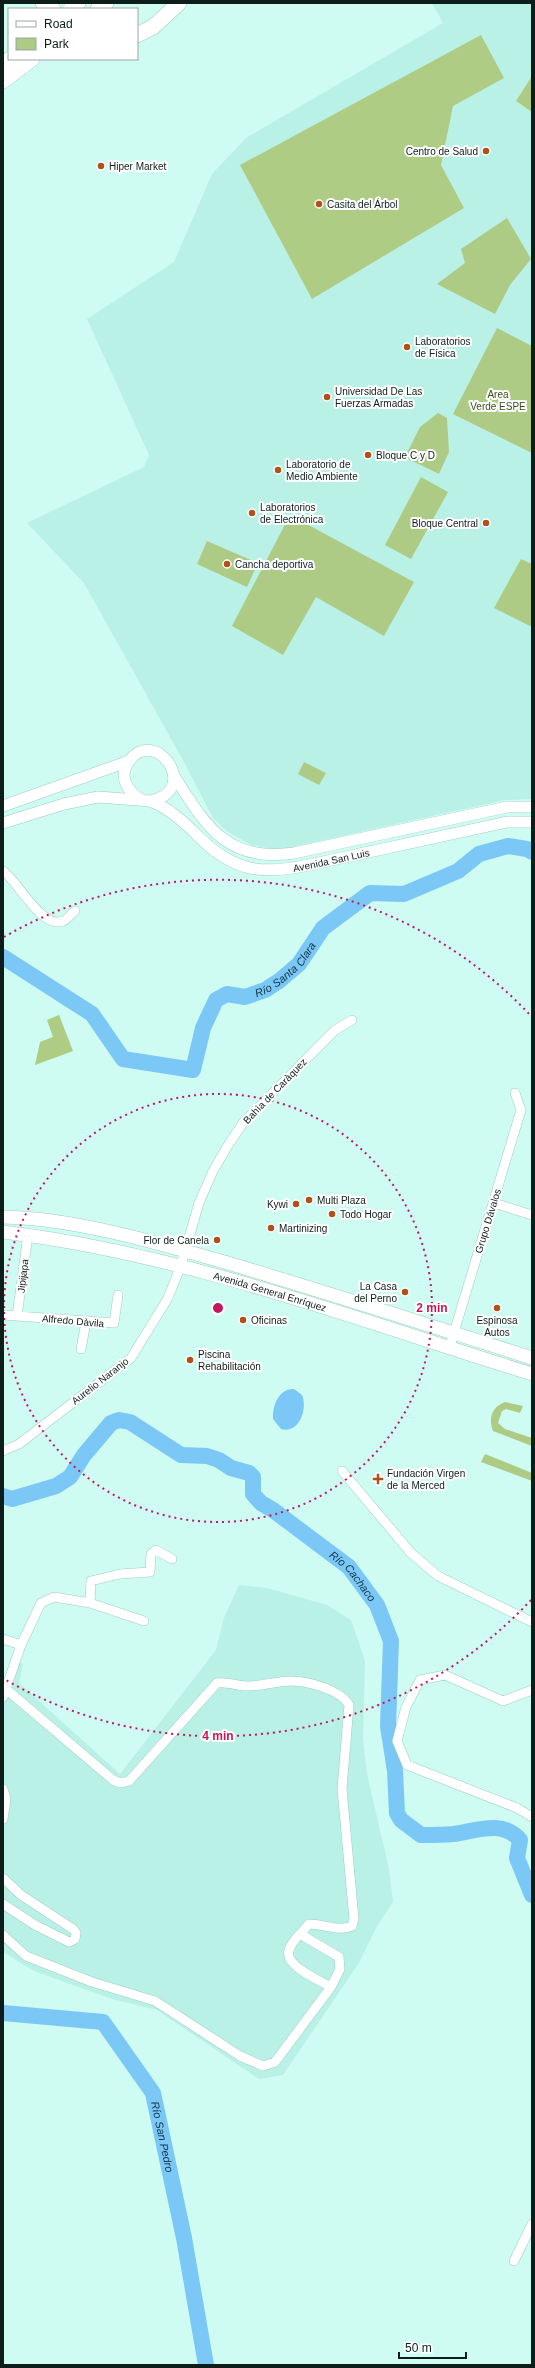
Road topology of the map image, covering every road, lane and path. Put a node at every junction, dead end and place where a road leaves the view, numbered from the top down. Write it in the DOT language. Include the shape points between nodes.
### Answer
graph roads {
  1 [pos="179,3"];
  2 [pos="138,35"];
  3 [pos="31,60"];
  4 [pos="3,81"];
  5 [pos="129,761"];
  6 [pos="174,776"];
  7 [pos="146,800"];
  8 [pos="3,806"];
  9 [pos="532,807"];
  10 [pos="532,822"];
  11 [pos="3,823"];
  12 [pos="3,872"];
  13 [pos="74,911"];
  14 [pos="352,1020"];
  15 [pos="515,1093"];
  16 [pos="494,1203"];
  17 [pos="532,1215"];
  18 [pos="3,1217"];
  19 [pos="3,1232"];
  20 [pos="28,1236"];
  21 [pos="160,1245"];
  22 [pos="185,1251"];
  23 [pos="157,1259"];
  24 [pos="181,1265"];
  25 [pos="304,1286"];
  26 [pos="118,1295"];
  27 [pos="300,1302"];
  28 [pos="3,1315"];
  29 [pos="17,1316"];
  30 [pos="86,1322"];
  31 [pos="453,1333"];
  32 [pos="449,1348"];
  33 [pos="81,1349"];
  34 [pos="532,1358"];
  35 [pos="532,1374"];
  36 [pos="4,1451"];
  37 [pos="342,1471"];
  38 [pos="172,1559"];
  39 [pos="90,1603"];
  40 [pos="144,1621"];
  41 [pos="532,1622"];
  42 [pos="3,1639"];
  43 [pos="21,1645"];
  44 [pos="532,1690"];
  45 [pos="4,1693"];
  46 [pos="3,1789"];
  47 [pos="532,1817"];
  48 [pos="3,1819"];
  49 [pos="3,1878"];
  50 [pos="3,1904"];
  51 [pos="300,1934"];
  52 [pos="3,1935"];
  53 [pos="331,1987"];
  54 [pos="532,2224"];
  55 [pos="514,2261"];
  1 -- 2 [label="highway" via="148,30"];
  3 -- 4 [label="highway"];
  5 -- 6 [label="street" via="142,752 157,752 169,761"];
  5 -- 7 [label="street" via="126,768 126,784 129,791"];
  5 -- 8 [label="street"];
  6 -- 7 [label="street" via="173,783 164,796"];
  6 -- 9 [label="street, Avenida San Luis" via="195,810 222,839 241,850 264,856 294,853 507,807"];
  7 -- 10 [label="street, Avenida San Luis" via="168,809 223,858 265,871 280,871 507,822"];
  7 -- 11 [label="street, Avenida San Luis" via="110,797 84,800"];
  12 -- 13 [label="street" via="38,911 54,922 63,922"];
  14 -- 22 [label="street, Bahìa de Caràquez" via="335,1030 243,1123 213,1171 198,1203"];
  15 -- 16 [label="street, Grupo Dávalos" via="521,1110"];
  16 -- 17 [label="street"];
  16 -- 31 [label="street, Grupo Dávalos"];
  18 -- 21 [label="main road, Avenida General Enríquez" via="76,1225"];
  19 -- 20 [label="main road, Avenida General Enríquez"];
  20 -- 23 [label="main road, Avenida General Enríquez" via="74,1242"];
  20 -- 29 [label="street, Jipijapa"];
  21 -- 22 [label="main road, Avenida General Enríquez"];
  21 -- 23 [label="main road"];
  22 -- 24 [label="street, Bahìa de Caràquez"];
  22 -- 25 [label="main road, Avenida General Enríquez"];
  23 -- 24 [label="main road, Avenida General Enríquez"];
  24 -- 27 [label="main road, Avenida General Enríquez"];
  24 -- 36 [label="street, Aurelio Naranjo" via="168,1298 131,1358 19,1444"];
  25 -- 27 [label="main road"];
  25 -- 31 [label="main road, Avenida General Enríquez"];
  26 -- 30 [label="street, Alfredo Dàvila" via="114,1324"];
  27 -- 32 [label="main road, Avenida General Enríquez"];
  28 -- 29 [label="street, Alfredo Dàvila"];
  29 -- 30 [label="street, Alfredo Dàvila"];
  30 -- 33 [label="street"];
  31 -- 32 [label="street, Grupo Dávalos"];
  31 -- 34 [label="main road, Avenida General Enríquez"];
  32 -- 35 [label="main road, Avenida General Enríquez"];
  37 -- 41 [label="street" via="410,1553 438,1576"];
  38 -- 39 [label="street" via="156,1550 151,1554 150,1572 120,1574 91,1582"];
  39 -- 40 [label="street"];
  39 -- 43 [label="street" via="54,1597 41,1603"];
  42 -- 43 [label="street"];
  43 -- 45 [label="street"];
  44 -- 47 [label="street" via="502,1702 445,1675 420,1680 406,1707 396,1741 407,1765 517,1808"];
  45 -- 51 [label="street" via="120,1783 129,1780 217,1683 229,1682 244,1686 292,1681 326,1688 345,1698 349,1705 342,1789 354,1919 352,1926 345,1929 309,1924"];
  46 -- 48 [label="street" via="6,1798"];
  49 -- 50 [label="street" via="21,1895 73,1929 76,1933 75,1939 69,1942 35,1926"];
  51 -- 53 [label="street" via="339,1957 340,1969"];
  51 -- 53 [label="street" via="289,1949 288,1956 292,1964"];
  52 -- 53 [label="street" via="26,1956 92,1982 155,2001 240,2056 263,2066 275,2062"];
  54 -- 55 [label="street"];
}
